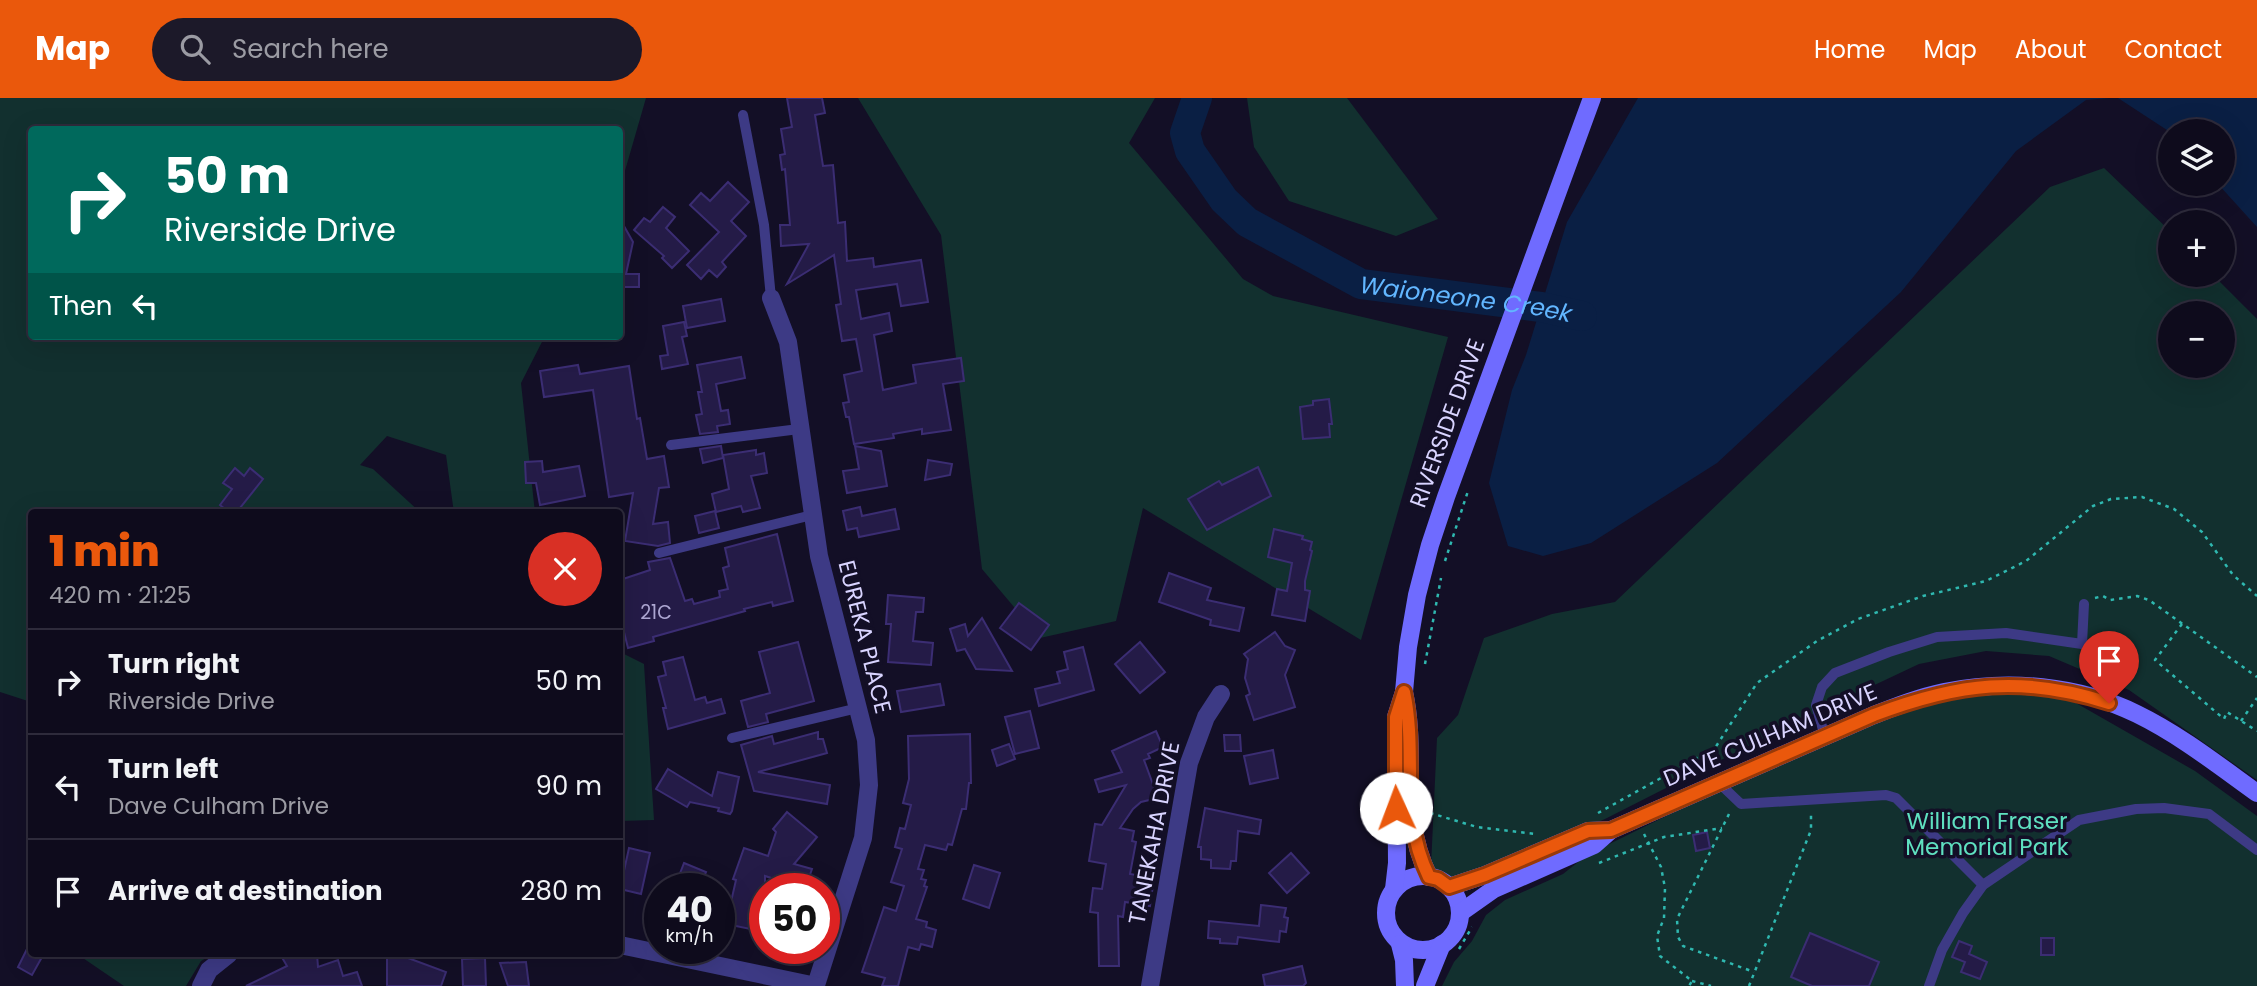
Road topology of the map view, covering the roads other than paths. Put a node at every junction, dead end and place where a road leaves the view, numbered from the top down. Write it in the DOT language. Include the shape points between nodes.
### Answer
graph roads {
  1 [pos="1592,98"];
  2 [pos="743,115"];
  3 [pos="771,298"];
  4 [pos="799,429"];
  5 [pos="671,445"];
  6 [pos="812,515"];
  7 [pos="659,553"];
  8 [pos="2084,604"];
  9 [pos="1404,692"];
  10 [pos="1221,694"];
  11 [pos="858,708"];
  12 [pos="1825,737"];
  13 [pos="732,738"];
  14 [pos="1719,783"];
  15 [pos="2257,793"];
  16 [pos="1611,830"];
  17 [pos="2257,850"];
  18 [pos="1429,877"];
  19 [pos="1983,885"];
  20 [pos="1449,887"];
  21 [pos="1394,889"];
  22 [pos="1466,919"];
  23 [pos="1401,944"];
  24 [pos="1442,944"];
  25 [pos="623,946"];
  26 [pos="225,957"];
  27 [pos="201,986"];
  28 [pos="816,986"];
  29 [pos="1150,986"];
  30 [pos="1405,986"];
  31 [pos="1425,986"];
  32 [pos="1929,986"];
  1 -- 9 [label="main road, RIVERSIDE DRIVE" via="1430,545 1417,595"];
  2 -- 3 [label="lane" via="764,225"];
  3 -- 4 [label="street, EUREKA PLACE" via="788,342"];
  4 -- 5 [label="lane"];
  4 -- 6 [label="street, EUREKA PLACE"];
  6 -- 7 [label="lane"];
  6 -- 11 [label="street, EUREKA PLACE"];
  8 -- 12 [label="lane" via="2082,644 2006,633 1937,638 1835,673 1822,687 1816,705"];
  9 -- 18 [label="main road, RIVERSIDE DRIVE" via="1413,833"];
  9 -- 21 [label="main road, RIVERSIDE DRIVE" via="1396,717"];
  10 -- 29 [label="street, TANEKAHA DRIVE" via="1206,717 1189,763"];
  11 -- 13 [label="lane"];
  11 -- 28 [label="street, EUREKA PLACE" via="869,764 863,838"];
  12 -- 14 [label="main road, DAVE CULHAM DRIVE"];
  12 -- 15 [label="main road, DAVE CULHAM DRIVE" via="1943,692 2017,685 2068,691 2135,713 2169,731"];
  14 -- 16 [label="main road, DAVE CULHAM DRIVE"];
  14 -- 19 [label="lane" via="1741,804 1896,798"];
  16 -- 20 [label="main road, DAVE CULHAM DRIVE" via="1588,831"];
  16 -- 22 [label="main road, DAVE CULHAM DRIVE" via="1594,845 1494,889"];
  17 -- 19 [label="lane" via="2209,814 2136,809 2079,820"];
  18 -- 20 [label="main road"];
  18 -- 21 [label="main road" via="1417,876"];
  19 -- 32 [label="lane" via="1942,950"];
  20 -- 22 [label="main road"];
  21 -- 23 [label="main road" via="1386,909 1387,922"];
  22 -- 24 [label="main road"];
  23 -- 24 [label="main road" via="1426,950"];
  23 -- 30 [label="main road"];
  24 -- 31 [label="main road"];
  25 -- 28 [label="street"];
  26 -- 27 [label="street" via="209,970"];
}
